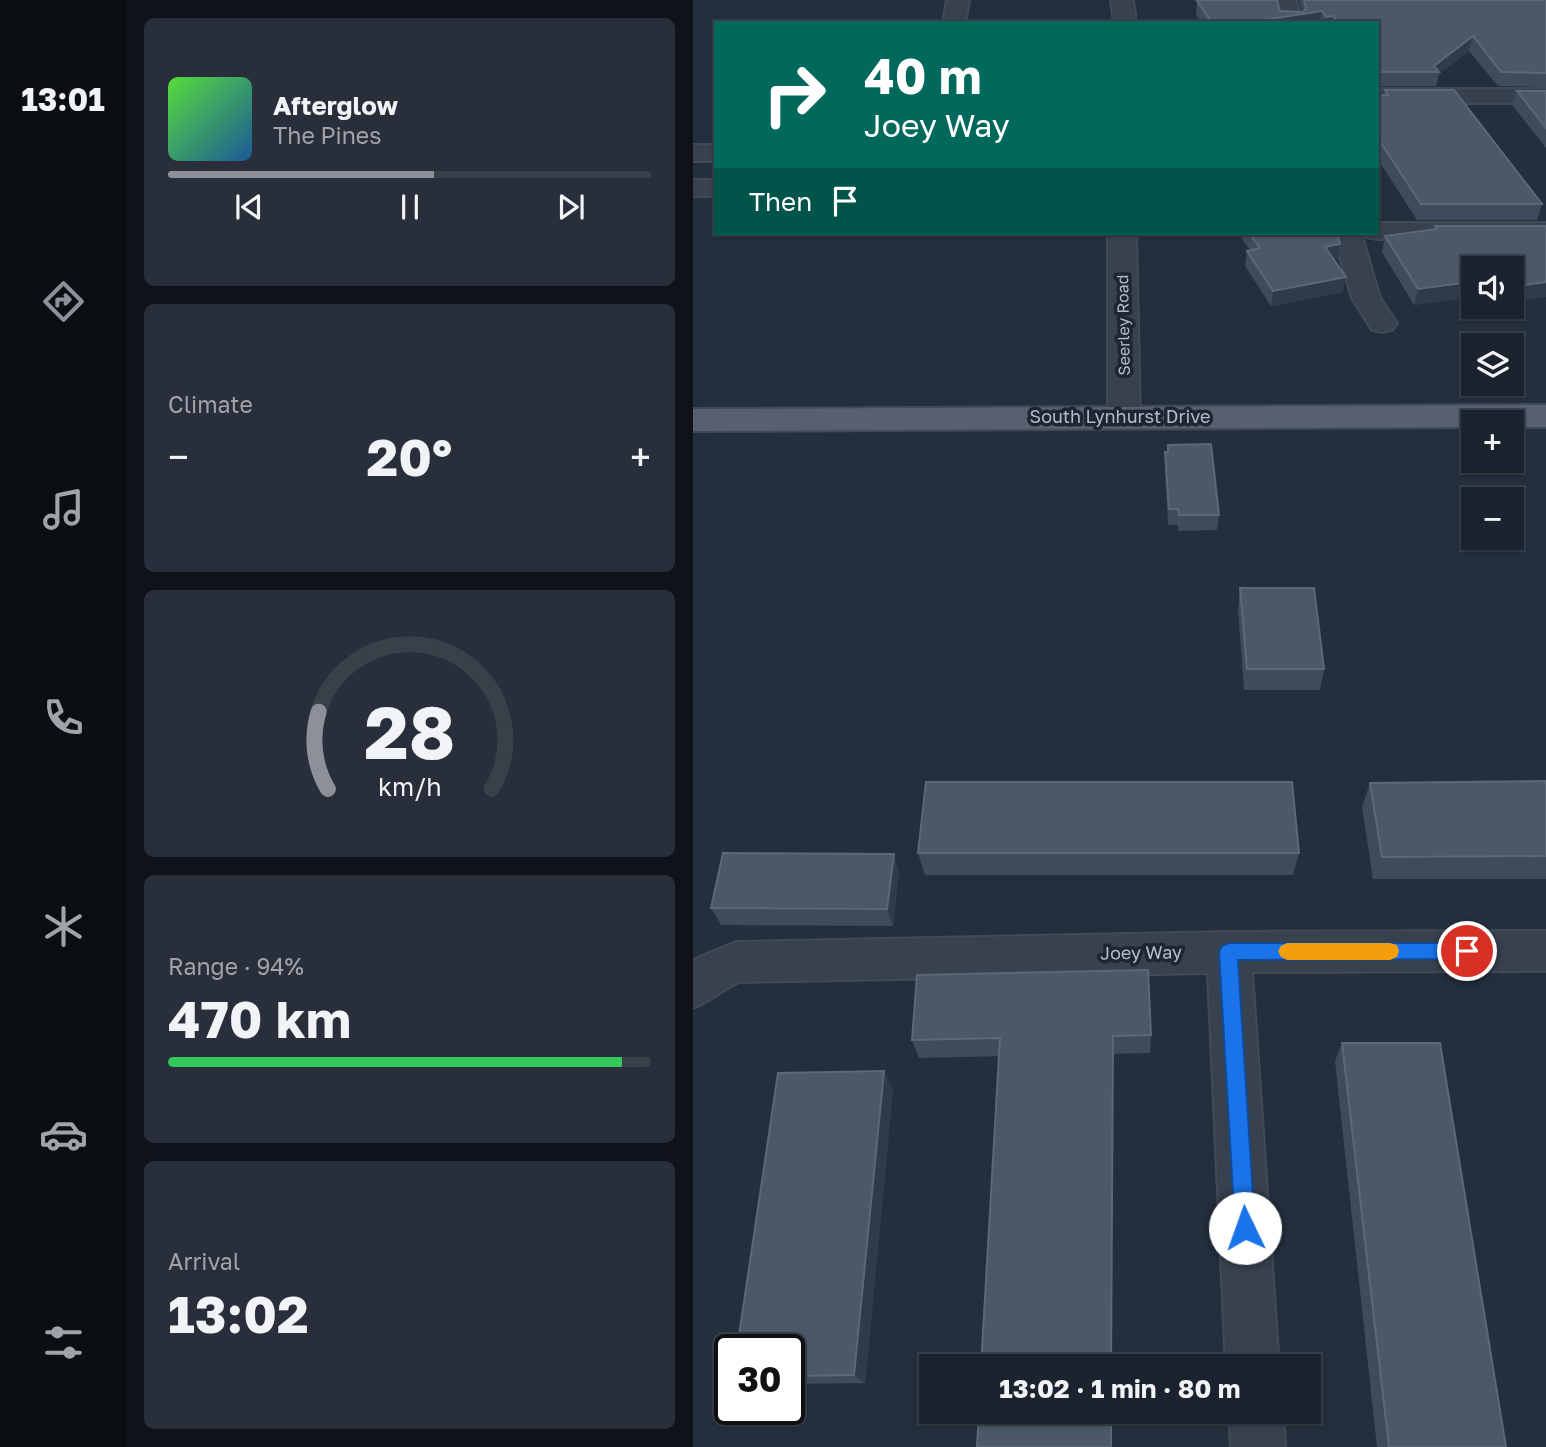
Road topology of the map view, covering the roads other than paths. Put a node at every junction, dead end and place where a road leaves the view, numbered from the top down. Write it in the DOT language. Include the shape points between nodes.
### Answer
graph roads {
  1 [pos="958,0"];
  2 [pos="1122,0"];
  3 [pos="1285,0"];
  4 [pos="954,21"];
  5 [pos="1125,21"];
  6 [pos="1290,21"];
  7 [pos="1379,96"];
  8 [pos="1546,96"];
  9 [pos="693,153"];
  10 [pos="714,153"];
  11 [pos="693,188"];
  12 [pos="714,188"];
  13 [pos="1379,231"];
  14 [pos="1546,231"];
  15 [pos="1122,235"];
  16 [pos="1348,235"];
  17 [pos="1382,323"];
  18 [pos="1124,416"];
  19 [pos="1546,416"];
  20 [pos="693,419"];
  21 [pos="1546,951"];
  22 [pos="1229,952"];
  23 [pos="693,986"];
  24 [pos="1252,1354"];
  25 [pos="1257,1424"];
  26 [pos="1258,1447"];
  1 -- 4 [label="street"];
  2 -- 5 [label="street"];
  3 -- 6 [label="street"];
  7 -- 8 [label="street"];
  9 -- 10 [label="street"];
  11 -- 12 [label="street"];
  13 -- 14 [label="street"];
  15 -- 18 [label="street, Seerley Road"];
  16 -- 17 [label="street" via="1366,298"];
  18 -- 19 [label="main road, South Lynhurst Drive"];
  18 -- 20 [label="main road, South Lynhurst Drive"];
  21 -- 22 [label="street, Joey Way"];
  22 -- 23 [label="street, Joey Way" via="736,962"];
  22 -- 24 [label="street"];
  25 -- 26 [label="street"];
}
